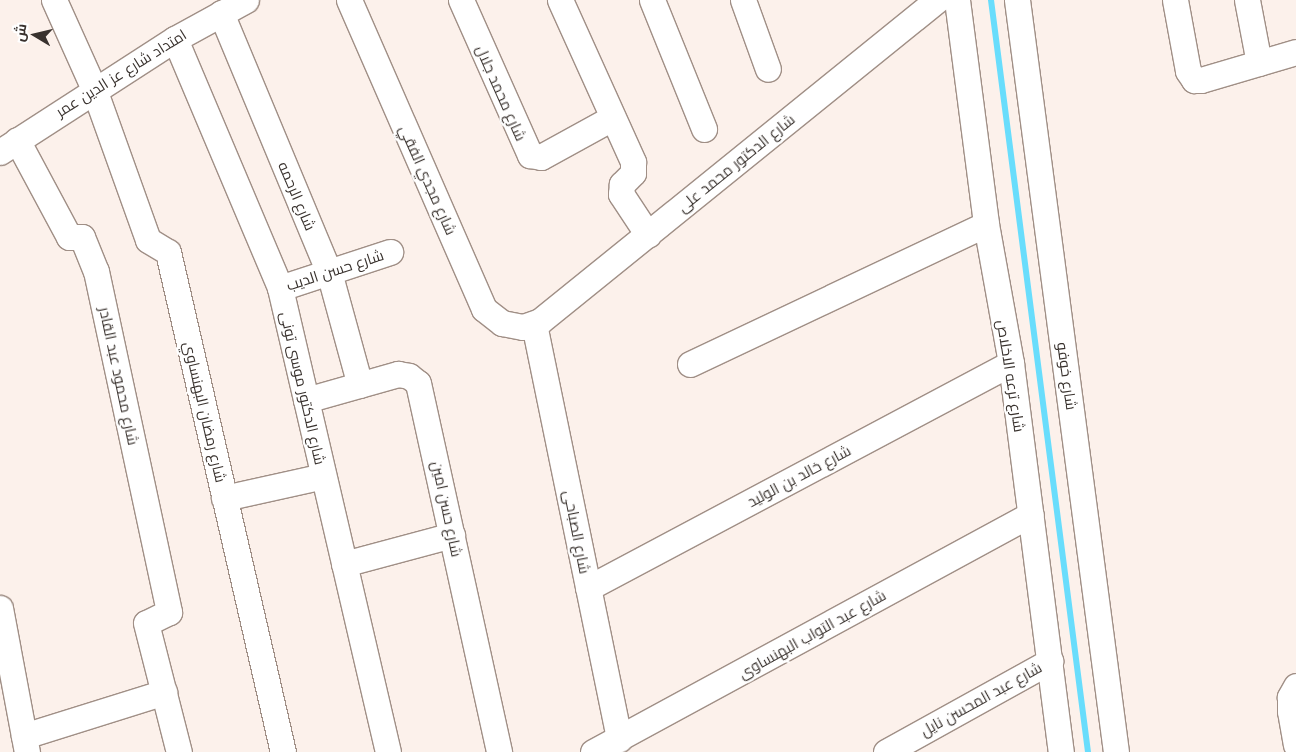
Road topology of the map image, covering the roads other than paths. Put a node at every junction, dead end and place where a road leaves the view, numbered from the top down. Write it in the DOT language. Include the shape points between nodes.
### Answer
graph roads {
  1 [pos="54,0"];
  2 [pos="246,0"];
  3 [pos="349,0"];
  4 [pos="461,0"];
  5 [pos="560,0"];
  6 [pos="652,0"];
  7 [pos="743,0"];
  8 [pos="937,0"];
  9 [pos="957,0"];
  10 [pos="1017,0"];
  11 [pos="1175,0"];
  12 [pos="1247,0"];
  13 [pos="221,13"];
  14 [pos="175,39"];
  15 [pos="1296,52"];
  16 [pos="1259,63"];
  17 [pos="768,69"];
  18 [pos="94,89"];
  19 [pos="612,118"];
  20 [pos="704,129"];
  21 [pos="9,146"];
  22 [pos="986,224"];
  23 [pos="648,235"];
  24 [pos="390,252"];
  25 [pos="329,272"];
  26 [pos="280,288"];
  27 [pos="534,324"];
  28 [pos="1011,363"];
  29 [pos="690,364"];
  30 [pos="360,385"];
  31 [pos="306,400"];
  32 [pos="323,476"];
  33 [pos="224,498"];
  34 [pos="1030,514"];
  35 [pos="452,535"];
  36 [pos="344,564"];
  37 [pos="588,588"];
  38 [pos="0,608"];
  39 [pos="1050,661"];
  40 [pos="1296,686"];
  41 [pos="164,692"];
  42 [pos="619,739"];
  43 [pos="26,744"];
  44 [pos="1296,744"];
  45 [pos="180,752"];
  46 [pos="283,752"];
  47 [pos="388,752"];
  48 [pos="499,752"];
  49 [pos="593,752"];
  50 [pos="886,752"];
  51 [pos="1061,752"];
  52 [pos="1116,752"];
  1 -- 18 [label="street, شارع رمضان البهنساوي"];
  2 -- 13 [label="street, امتداد شارع عز الدين عمر"];
  3 -- 27 [label="street, شارع مجدي الفقي" via="484,309 492,317 512,326"];
  4 -- 19 [label="street, شارع محمد جلال" via="530,155 541,157"];
  5 -- 19 [label="street"];
  6 -- 20 [label="street"];
  7 -- 17 [label="street"];
  8 -- 23 [label="street, شارع الدكتور محمد على"];
  9 -- 22 [label="street, شارع ترعه الاخلاص"];
  10 -- 52 [label="street, شارع خوفو"];
  11 -- 16 [label="street" via="1188,71 1194,80"];
  12 -- 16 [label="street"];
  13 -- 14 [label="street, امتداد شارع عز الدين عمر"];
  13 -- 25 [label="street, شارع الرحمه"];
  14 -- 18 [label="street, امتداد شارع عز الدين عمر"];
  14 -- 26 [label="street, شارع الدكتور موسى تونى"];
  15 -- 16 [label="street"];
  18 -- 21 [label="street, امتداد شارع عز الدين عمر"];
  18 -- 33 [label="street, شارع رمضان البهنساوي" via="148,240 168,252"];
  19 -- 23 [label="street" via="634,166 633,173 622,184 621,194"];
  21 -- 41 [label="street, شارع محمود عبد القادر" via="69,237 82,237 96,271 169,612 146,622"];
  22 -- 28 [label="street, شارع ترعه الاخلاص"];
  22 -- 29 [label="street"];
  23 -- 27 [label="street, شارع الدكتور محمد على"];
  24 -- 25 [label="street, شارع حسن الديب"];
  25 -- 26 [label="street, شارع حسن الديب"];
  25 -- 30 [label="street, شارع الرحمه"];
  26 -- 31 [label="street, شارع الدكتور موسى تونى"];
  27 -- 37 [label="street, شارع الصباحى"];
  28 -- 34 [label="street, شارع ترعه الاخلاص"];
  28 -- 37 [label="street, شارع خالد بن الوليد"];
  30 -- 31 [label="street, شارع حسن امين"];
  30 -- 35 [label="street, شارع حسن امين" via="398,374 409,376 418,383"];
  31 -- 32 [label="street, شارع الدكتور موسى تونى"];
  32 -- 33 [label="street"];
  32 -- 36 [label="street, شارع الدكتور موسى تونى"];
  33 -- 46 [label="street, شارع رمضان البهنساوي"];
  34 -- 39 [label="street, شارع ترعه الاخلاص"];
  34 -- 42 [label="street, شارع عبد التواب البهنساوى"];
  35 -- 36 [label="street"];
  35 -- 48 [label="street, شارع حسن امين"];
  36 -- 47 [label="street, شارع الدكتور موسى تونى"];
  37 -- 42 [label="street, شارع الصباحى"];
  38 -- 43 [label="street"];
  39 -- 50 [label="street, شارع عبد المحسن نايل"];
  39 -- 51 [label="street, شارع ترعه الاخلاص"];
  40 -- 44 [label="street" via="1290,697 1290,711"];
  41 -- 43 [label="street"];
  41 -- 45 [label="street"];
  42 -- 49 [label="street, شارع عبد التواب البهنساوى"];
}
